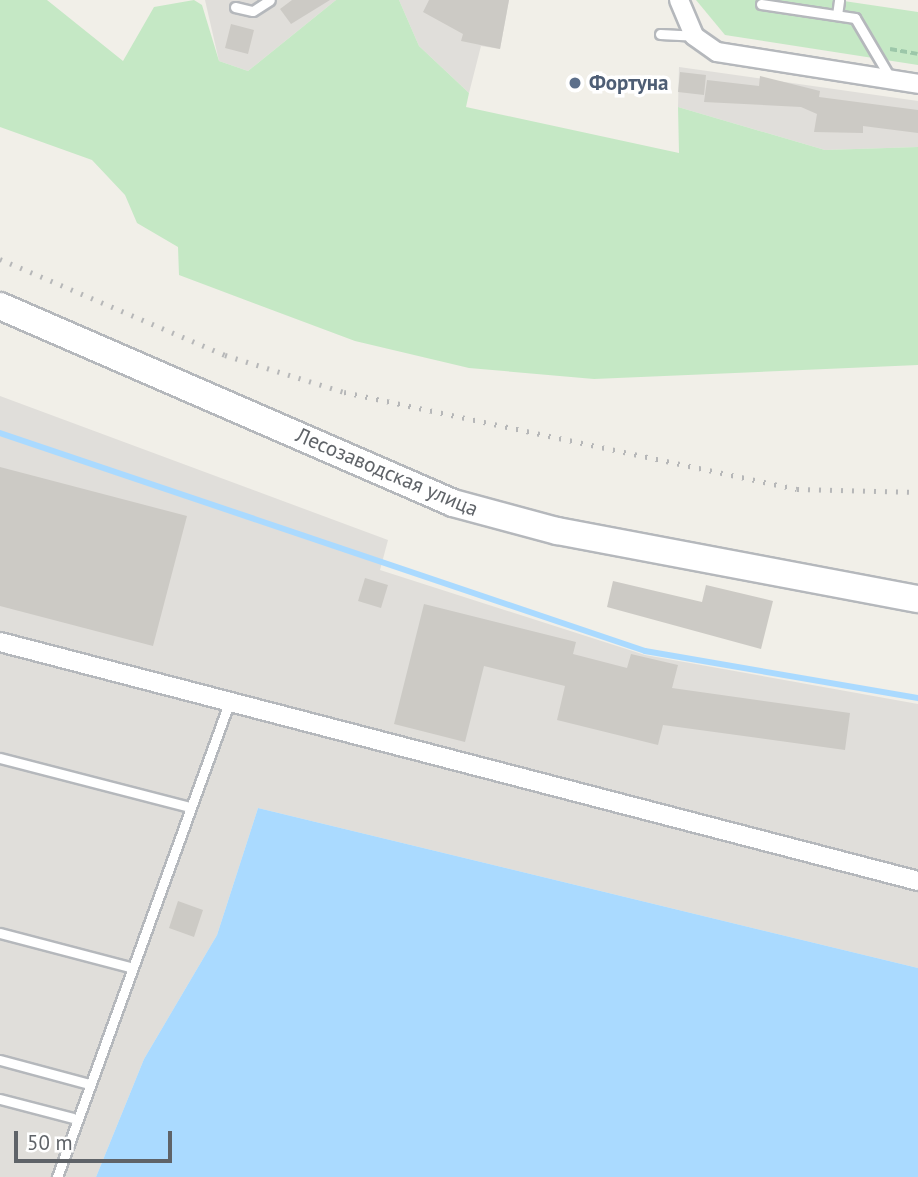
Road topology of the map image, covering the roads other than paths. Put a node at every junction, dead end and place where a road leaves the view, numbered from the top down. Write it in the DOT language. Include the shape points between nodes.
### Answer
graph roads {
  1 [pos="270,0"];
  2 [pos="679,0"];
  3 [pos="839,0"];
  4 [pos="761,4"];
  5 [pos="235,7"];
  6 [pos="836,15"];
  7 [pos="660,34"];
  8 [pos="694,36"];
  9 [pos="891,79"];
  10 [pos="918,84"];
  11 [pos="0,306"];
  12 [pos="918,598"];
  13 [pos="0,642"];
  14 [pos="229,703"];
  15 [pos="0,758"];
  16 [pos="190,807"];
  17 [pos="918,881"];
  18 [pos="0,933"];
  19 [pos="130,967"];
  20 [pos="0,1060"];
  21 [pos="86,1083"];
  22 [pos="0,1099"];
  23 [pos="73,1118"];
  24 [pos="57,1177"];
  1 -- 5 [label="lane" via="253,11"];
  2 -- 8 [label="street"];
  3 -- 6 [label="lane"];
  4 -- 6 [label="lane"];
  6 -- 9 [label="lane" via="855,18"];
  7 -- 8 [label="lane"];
  8 -- 9 [label="street" via="717,52"];
  9 -- 10 [label="street"];
  11 -- 12 [label="main road, Лесозаводская улица" via="480,511"];
  13 -- 14 [label="street"];
  14 -- 16 [label="lane"];
  14 -- 17 [label="street"];
  15 -- 16 [label="lane"];
  16 -- 19 [label="lane"];
  18 -- 19 [label="lane"];
  19 -- 21 [label="lane"];
  20 -- 21 [label="lane"];
  21 -- 23 [label="lane"];
  22 -- 23 [label="lane"];
  23 -- 24 [label="lane"];
}
